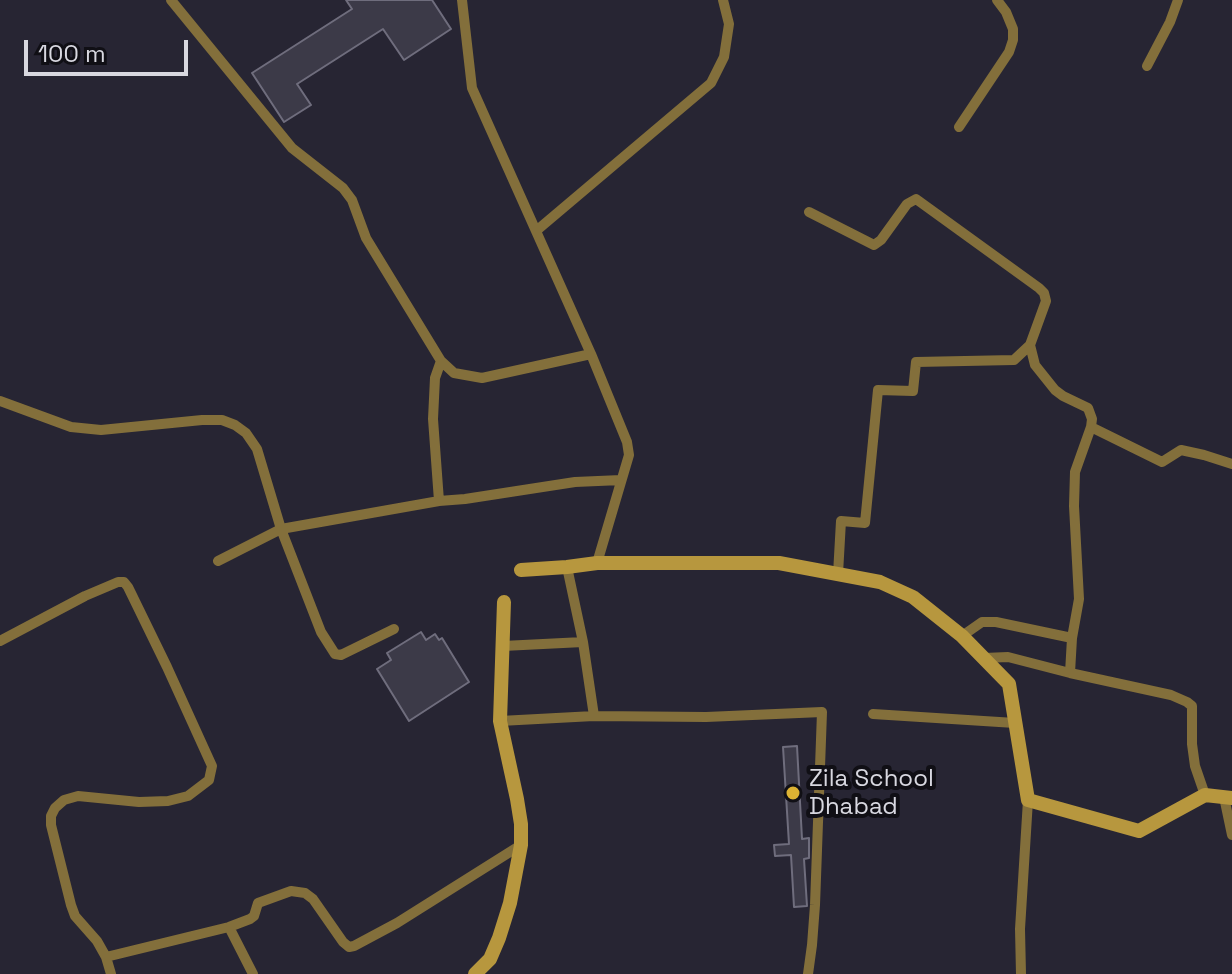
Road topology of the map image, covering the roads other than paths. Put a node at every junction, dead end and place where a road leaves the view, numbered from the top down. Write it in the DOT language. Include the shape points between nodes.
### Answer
graph roads {
  1 [pos="171,0"];
  2 [pos="462,0"];
  3 [pos="723,0"];
  4 [pos="997,0"];
  5 [pos="1178,0"];
  6 [pos="1147,66"];
  7 [pos="959,127"];
  8 [pos="809,212"];
  9 [pos="536,231"];
  10 [pos="1030,345"];
  11 [pos="591,354"];
  12 [pos="441,361"];
  13 [pos="0,401"];
  14 [pos="1091,427"];
  15 [pos="1232,464"];
  16 [pos="621,480"];
  17 [pos="439,501"];
  18 [pos="281,529"];
  19 [pos="218,561"];
  20 [pos="597,563"];
  21 [pos="567,567"];
  22 [pos="521,570"];
  23 [pos="838,574"];
  24 [pos="504,602"];
  25 [pos="394,629"];
  26 [pos="962,636"];
  27 [pos="1072,638"];
  28 [pos="0,641"];
  29 [pos="583,642"];
  30 [pos="503,646"];
  31 [pos="984,658"];
  32 [pos="1070,673"];
  33 [pos="873,714"];
  34 [pos="594,716"];
  35 [pos="500,721"];
  36 [pos="1015,723"];
  37 [pos="1205,795"];
  38 [pos="1228,798"];
  39 [pos="1028,800"];
  40 [pos="1232,835"];
  41 [pos="521,845"];
  42 [pos="229,927"];
  43 [pos="106,957"];
  44 [pos="488,966"];
  45 [pos="111,974"];
  46 [pos="253,974"];
  47 [pos="475,974"];
  48 [pos="808,974"];
  49 [pos="1021,974"];
  1 -- 12 [label="street" via="292,148 352,200 366,238"];
  2 -- 9 [label="street" via="472,88"];
  3 -- 9 [label="street" via="729,24 724,57 711,83"];
  4 -- 7 [label="street" via="1013,29 1013,40"];
  5 -- 6 [label="street"];
  8 -- 10 [label="street" via="874,245 907,204 920,201 1044,293 1046,301"];
  9 -- 11 [label="street"];
  10 -- 14 [label="street" via="1044,379 1088,408"];
  10 -- 23 [label="street" via="1014,360 916,362 913,391 878,390 865,523 841,521"];
  11 -- 12 [label="street" via="482,378 454,373"];
  11 -- 16 [label="street" via="627,442 629,455"];
  12 -- 17 [label="street" via="433,419"];
  13 -- 18 [label="street" via="71,427 101,430 202,420 235,425 257,449"];
  14 -- 15 [label="street" via="1162,462 1181,450"];
  14 -- 27 [label="street" via="1075,472 1079,599"];
  16 -- 17 [label="street"];
  16 -- 20 [label="street"];
  17 -- 18 [label="street"];
  18 -- 19 [label="street"];
  18 -- 25 [label="street" via="321,632 335,654"];
  20 -- 21 [label="street"];
  20 -- 23 [label="street" via="779,563"];
  21 -- 22 [label="street"];
  21 -- 29 [label="street"];
  23 -- 26 [label="street" via="880,582 913,597"];
  24 -- 30 [label="street"];
  26 -- 27 [label="street" via="982,622 996,622"];
  26 -- 31 [label="street"];
  27 -- 32 [label="street"];
  28 -- 43 [label="street" via="85,596 124,582 212,766 209,780 188,796 139,802 78,796 55,808 51,825 71,905"];
  29 -- 30 [label="street"];
  29 -- 34 [label="street"];
  30 -- 35 [label="street"];
  31 -- 32 [label="street" via="1008,657"];
  31 -- 36 [label="street" via="1009,684"];
  32 -- 37 [label="street" via="1171,695 1192,706 1195,766"];
  33 -- 36 [label="street"];
  34 -- 35 [label="street"];
  34 -- 48 [label="street" via="822,712"];
  35 -- 41 [label="street"];
  36 -- 39 [label="street"];
  37 -- 38 [label="street"];
  37 -- 39 [label="street" via="1139,831"];
  38 -- 40 [label="street"];
  39 -- 49 [label="street"];
  41 -- 42 [label="street" via="354,946 343,942 313,899 298,891 258,903 254,916"];
  41 -- 44 [label="street" via="510,903"];
  42 -- 43 [label="street"];
  42 -- 46 [label="street"];
  43 -- 45 [label="street"];
  44 -- 47 [label="street"];
}
